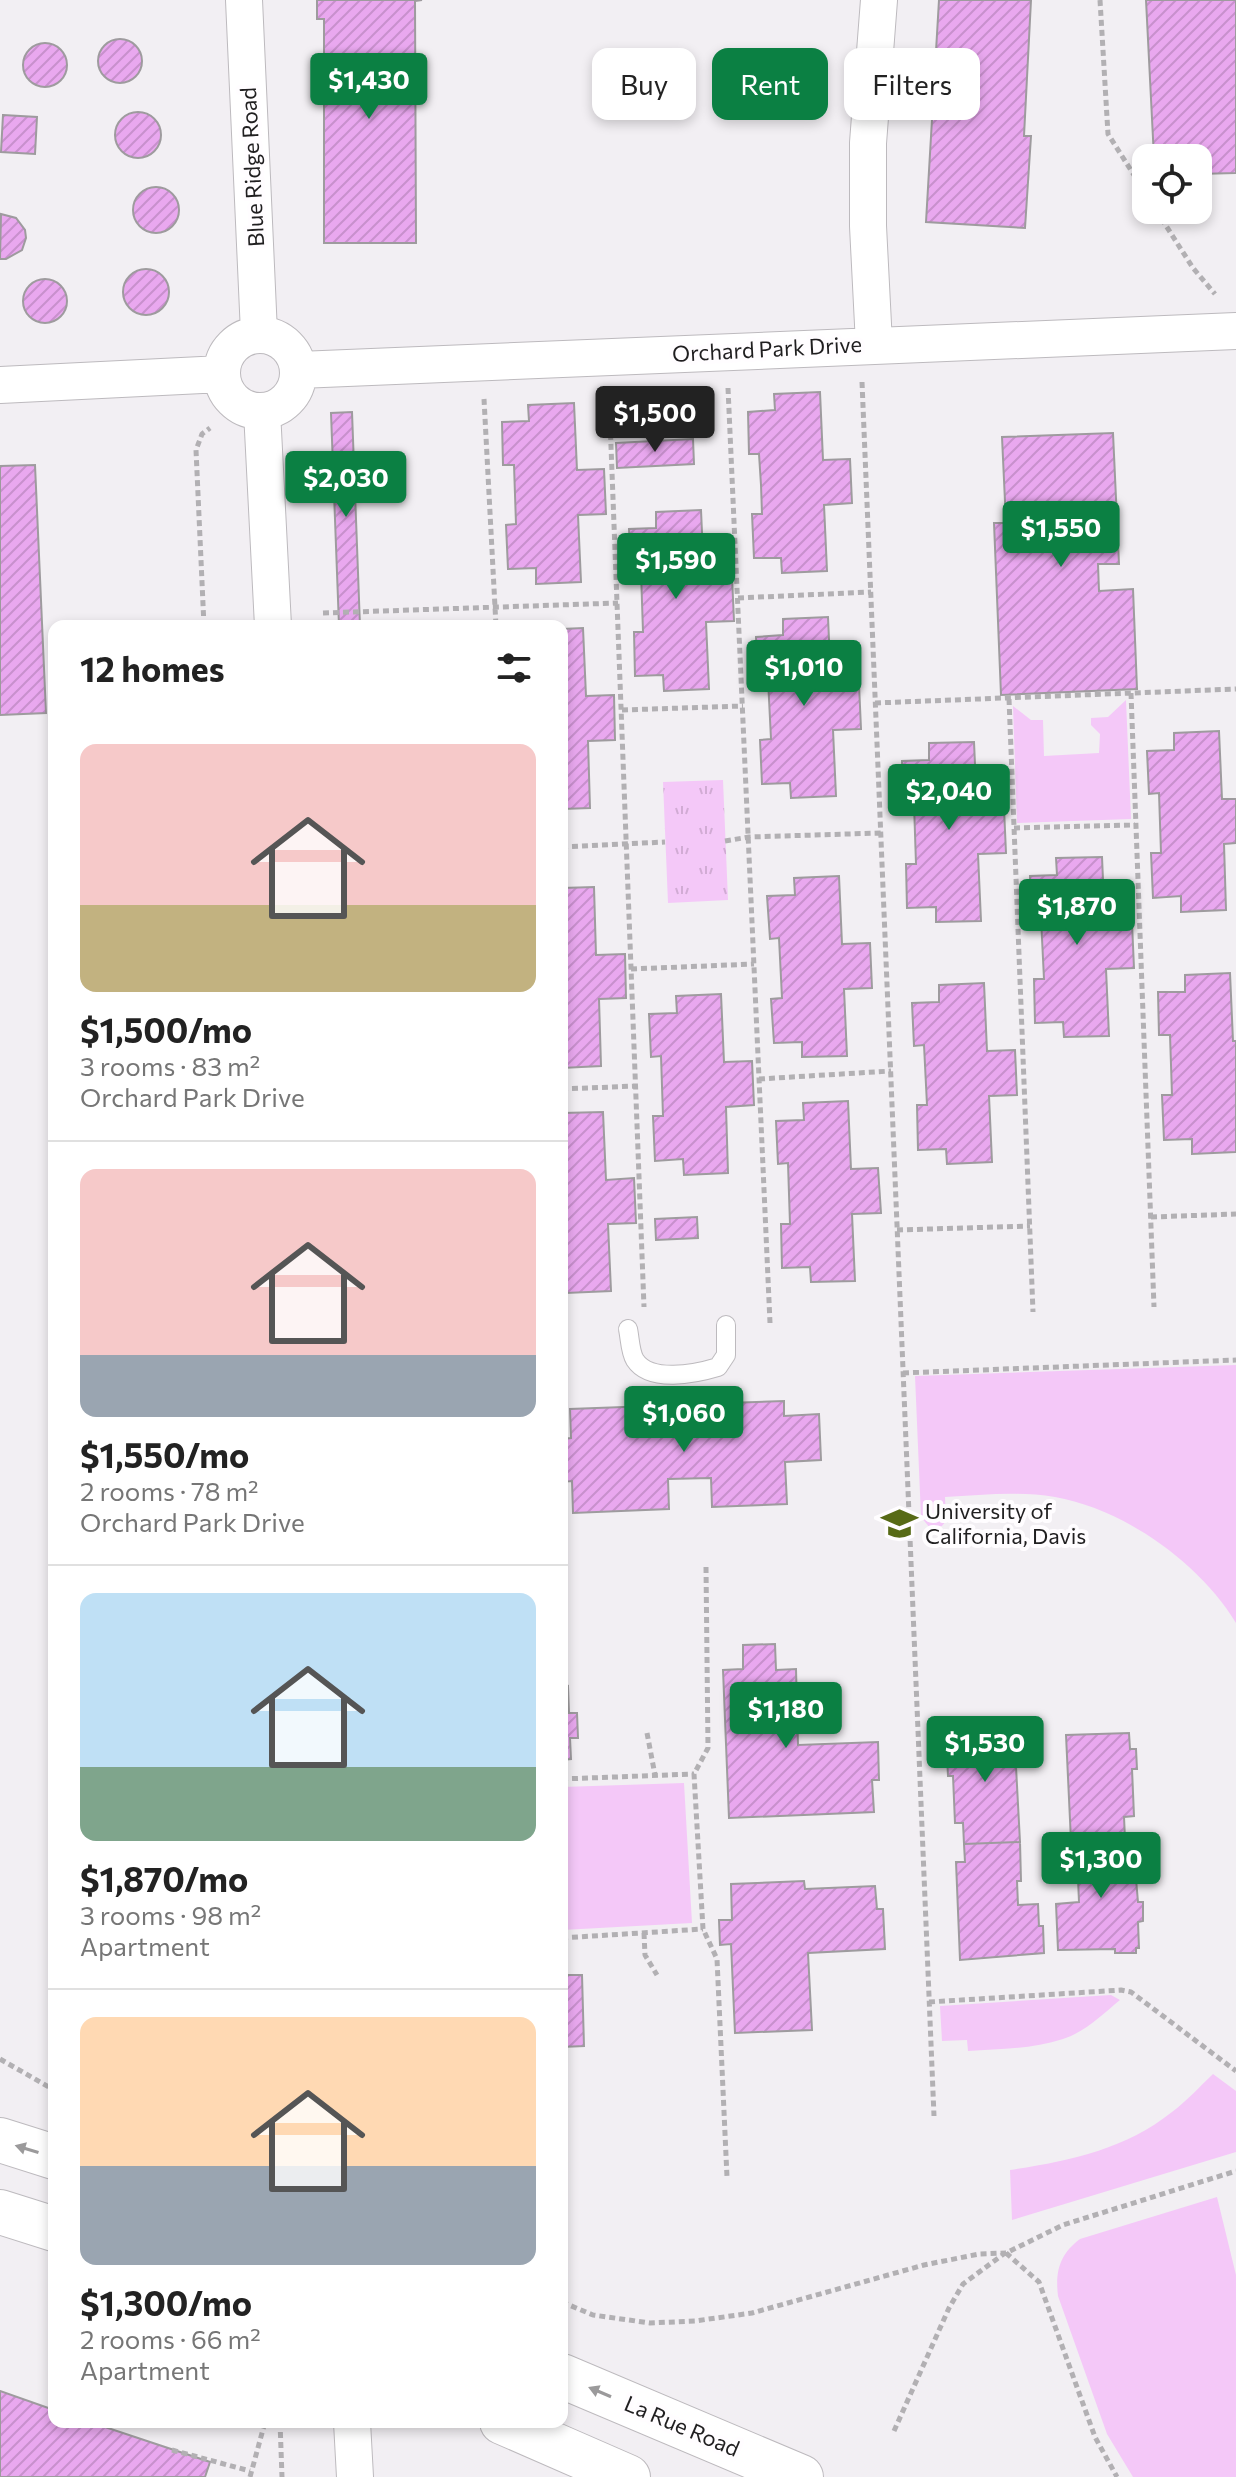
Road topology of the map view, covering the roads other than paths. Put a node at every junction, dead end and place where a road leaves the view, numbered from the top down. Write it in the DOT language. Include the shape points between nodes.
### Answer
graph roads {
  1 [pos="244,0"];
  2 [pos="879,0"];
  3 [pos="1236,331"];
  4 [pos="259,333"];
  5 [pos="867,345"];
  6 [pos="299,370"];
  7 [pos="222,374"];
  8 [pos="0,385"];
  9 [pos="262,411"];
  10 [pos="273,620"];
  11 [pos="726,1325"];
  12 [pos="628,1329"];
  13 [pos="0,2140"];
  14 [pos="48,2155"];
  15 [pos="0,2212"];
  16 [pos="48,2227"];
  17 [pos="568,2379"];
  18 [pos="352,2428"];
  19 [pos="516,2428"];
  20 [pos="355,2477"];
  21 [pos="628,2477"];
  22 [pos="801,2477"];
  1 -- 4 [label="street, Blue Ridge Road"];
  2 -- 5 [label="street" via="868,143"];
  3 -- 5 [label="street, Orchard Park Drive"];
  4 -- 6 [label="street" via="287,344"];
  4 -- 7 [label="street" via="232,346"];
  5 -- 6 [label="street, Orchard Park Drive"];
  6 -- 9 [label="street" via="290,399"];
  7 -- 8 [label="street"];
  7 -- 9 [label="street" via="233,401"];
  9 -- 10 [label="street"];
  11 -- 12 [label="lane" via="726,1355 718,1367 656,1374 633,1358"];
  14 -- 13 [label="main road, one-way"];
  15 -- 16 [label="main road"];
  22 -- 17 [label="main road, La Rue Road, one-way"];
  18 -- 20 [label="street"];
  19 -- 21 [label="main road"];
}
